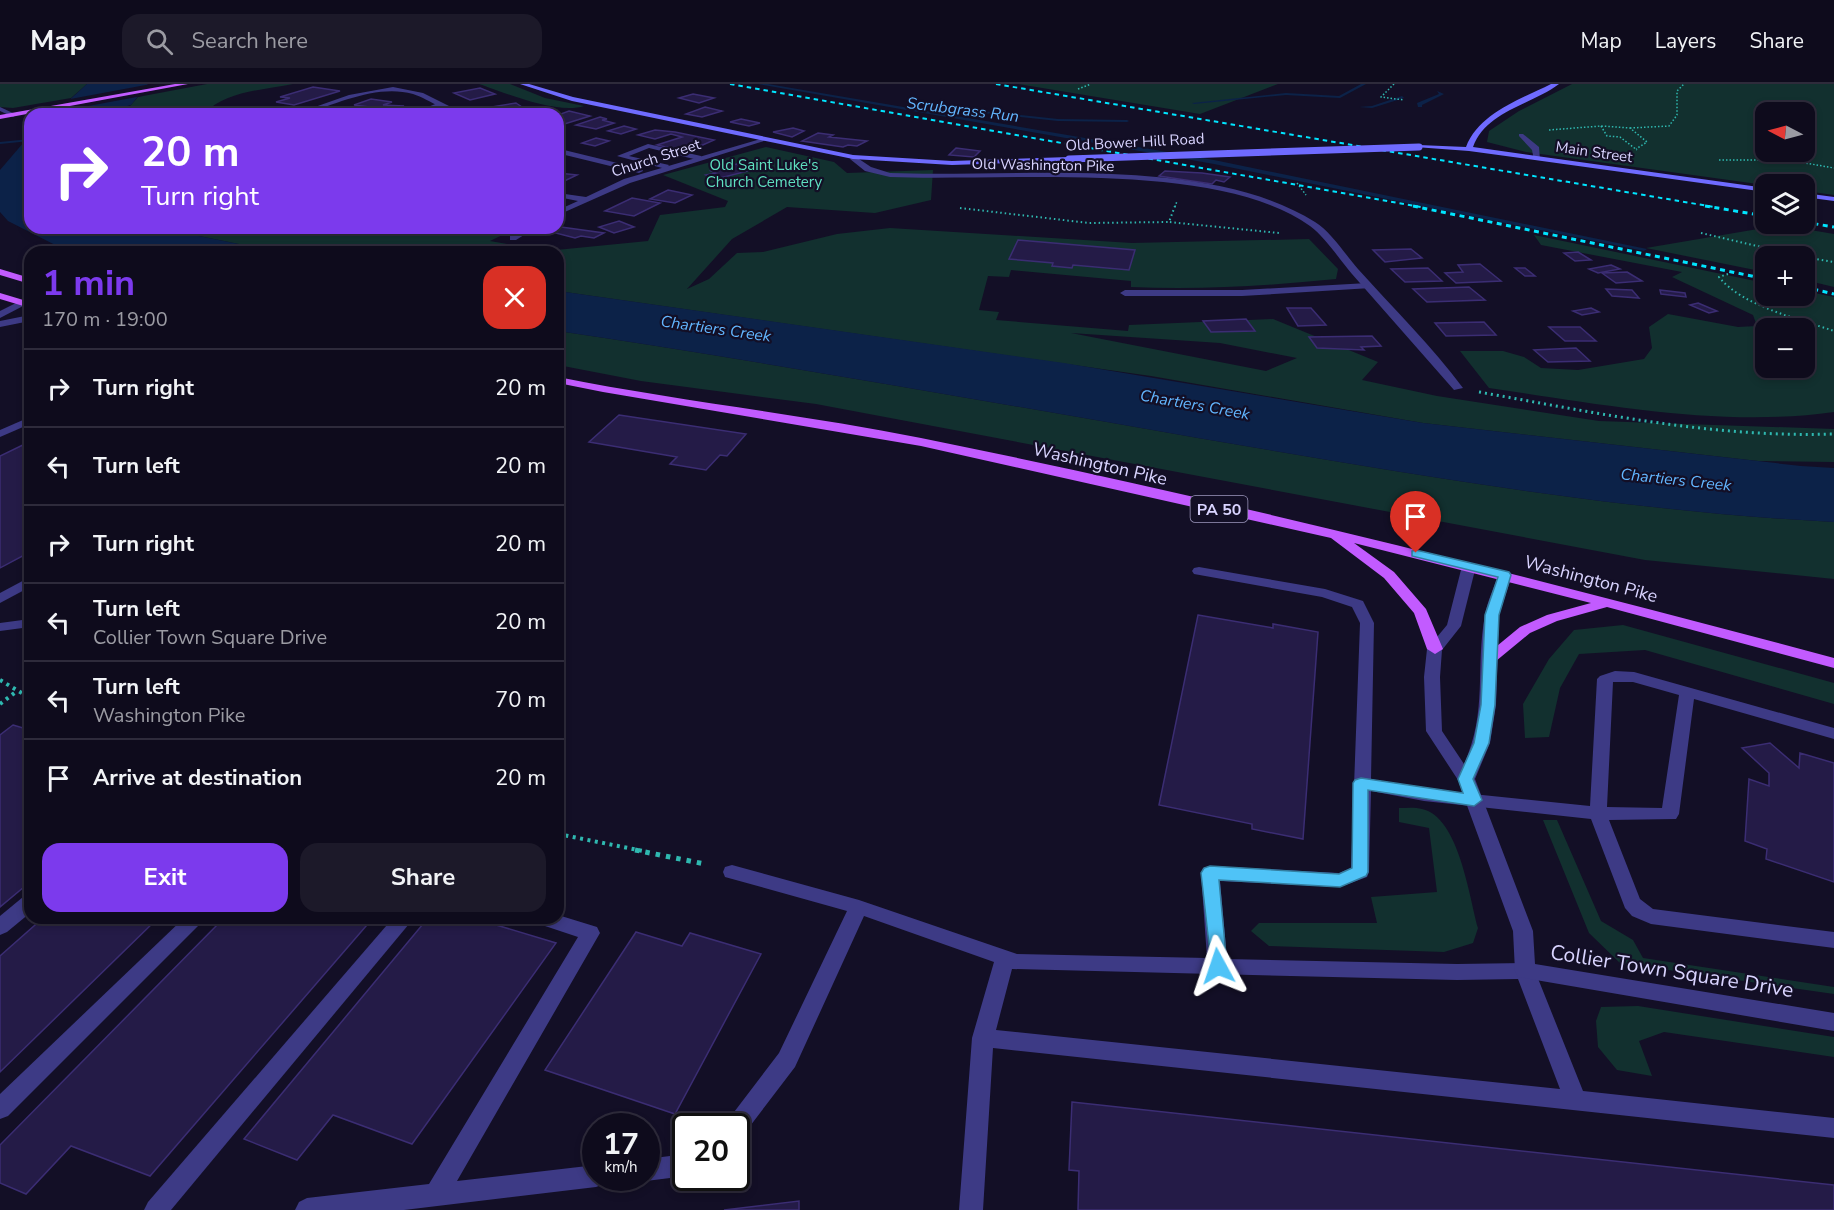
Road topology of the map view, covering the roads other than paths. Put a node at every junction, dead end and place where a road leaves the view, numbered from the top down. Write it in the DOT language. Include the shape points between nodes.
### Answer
graph roads {
  1 [pos="185,84"];
  2 [pos="523,84"];
  3 [pos="1556,84"];
  4 [pos="440,104"];
  5 [pos="52,108"];
  6 [pos="317,108"];
  7 [pos="429,108"];
  8 [pos="449,108"];
  9 [pos="0,110"];
  10 [pos="24,113"];
  11 [pos="13,115"];
  12 [pos="0,116"];
  13 [pos="1521,135"];
  14 [pos="766,139"];
  15 [pos="1419,147"];
  16 [pos="1469,149"];
  17 [pos="564,152"];
  18 [pos="853,157"];
  19 [pos="698,158"];
  20 [pos="1537,158"];
  21 [pos="666,167"];
  22 [pos="648,173"];
  23 [pos="1755,188"];
  24 [pos="564,196"];
  25 [pos="1815,196"];
  26 [pos="583,199"];
  27 [pos="1834,199"];
  28 [pos="564,210"];
  29 [pos="520,234"];
  30 [pos="513,238"];
  31 [pos="0,272"];
  32 [pos="24,279"];
  33 [pos="1368,286"];
  34 [pos="1125,293"];
  35 [pos="0,296"];
  36 [pos="24,303"];
  37 [pos="24,305"];
  38 [pos="0,315"];
  39 [pos="24,319"];
  40 [pos="0,324"];
  41 [pos="564,381"];
  42 [pos="564,385"];
  43 [pos="597,388"];
  44 [pos="1458,388"];
  45 [pos="24,423"];
  46 [pos="0,434"];
  47 [pos="1333,534"];
  48 [pos="1469,566"];
  49 [pos="1199,571"];
  50 [pos="1505,575"];
  51 [pos="24,585"];
  52 [pos="0,599"];
  53 [pos="1607,602"];
  54 [pos="24,624"];
  55 [pos="0,627"];
  56 [pos="1435,649"];
  57 [pos="1491,658"];
  58 [pos="1834,663"];
  59 [pos="1686,692"];
  60 [pos="1834,734"];
  61 [pos="1466,779"];
  62 [pos="1361,783"];
  63 [pos="1474,800"];
  64 [pos="1598,813"];
  65 [pos="732,872"];
  66 [pos="24,907"];
  67 [pos="859,907"];
  68 [pos="190,924"];
  69 [pos="399,924"];
  70 [pos="562,924"];
  71 [pos="0,927"];
  72 [pos="1834,940"];
  73 [pos="1005,958"];
  74 [pos="1218,966"];
  75 [pos="1525,970"];
  76 [pos="1834,1022"];
  77 [pos="983,1038"];
  78 [pos="1576,1101"];
  79 [pos="0,1109"];
  80 [pos="747,1113"];
  81 [pos="1834,1128"];
  82 [pos="582,1178"];
  83 [pos="436,1195"];
  84 [pos="156,1210"];
  85 [pos="307,1210"];
  86 [pos="971,1210"];
  1 -- 5 [label="main road"];
  2 -- 14 [label="street, Old Washington Pike" via="572,99"];
  3 -- 16 [label="street" via="1484,124 1473,135"];
  4 -- 6 [label="street" via="413,92 393,89 364,93"];
  4 -- 7 [label="street"];
  4 -- 8 [label="street"];
  9 -- 11 [label="street"];
  10 -- 11 [label="main road"];
  11 -- 12 [label="main road"];
  13 -- 20 [label="street" via="1536,149"];
  14 -- 18 [label="street, Old Washington Pike"];
  14 -- 19 [label="street, Church Street"];
  15 -- 16 [label="street, Main Street"];
  15 -- 18 [label="street, Old Bower Hill Road, bridge" via="952,163"];
  16 -- 20 [label="street, Main Street"];
  17 -- 22 [label="street"];
  18 -- 33 [label="street, Old Washington Pike" via="877,173 898,176 1117,178 1210,187 1287,207 1314,225"];
  19 -- 21 [label="street, Church Street"];
  19 -- 21 [label="street" via="648,146 621,156"];
  20 -- 23 [label="street, Main Street"];
  21 -- 22 [label="street, Church Street"];
  22 -- 26 [label="street, Church Street"];
  24 -- 26 [label="street"];
  25 -- 27 [label="street"];
  26 -- 28 [label="street, Church Street"];
  29 -- 30 [label="street"];
  31 -- 32 [label="main road"];
  33 -- 34 [label="street" via="1242,293"];
  33 -- 44 [label="street, Old Washington Pike"];
  35 -- 36 [label="main road"];
  37 -- 38 [label="street"];
  39 -- 40 [label="street"];
  41 -- 43 [label="main road, Washington Pike / PA 50"];
  42 -- 43 [label="main road, Washington Pike / PA 50"];
  43 -- 47 [label="main road, Washington Pike / PA 50" via="918,442"];
  45 -- 46 [label="street"];
  47 -- 48 [label="main road, Washington Pike / PA 50"];
  47 -- 56 [label="main road" via="1389,575 1422,612"];
  48 -- 50 [label="main road, Washington Pike / PA 50"];
  48 -- 56 [label="street" via="1454,626"];
  49 -- 62 [label="street" via="1325,593 1358,604 1367,622"];
  50 -- 53 [label="main road, Washington Pike / PA 50"];
  50 -- 57 [label="street" via="1492,615"];
  51 -- 52 [label="street"];
  53 -- 57 [label="main road" via="1525,630"];
  53 -- 58 [label="main road, Washington Pike / PA 50"];
  54 -- 55 [label="street"];
  56 -- 61 [label="street, Collier Town Square Drive" via="1434,732"];
  57 -- 61 [label="street" via="1482,743"];
  59 -- 60 [label="street"];
  59 -- 64 [label="street" via="1670,814"];
  59 -- 64 [label="street" via="1634,677 1605,679"];
  61 -- 63 [label="street, Collier Town Square Drive"];
  62 -- 63 [label="street"];
  62 -- 74 [label="street" via="1360,872 1340,880 1210,873"];
  63 -- 64 [label="street"];
  63 -- 75 [label="street, Collier Town Square Drive" via="1523,931"];
  64 -- 72 [label="street" via="1632,903 1639,911 1651,916"];
  65 -- 67 [label="street"];
  66 -- 71 [label="street"];
  67 -- 73 [label="street"];
  67 -- 80 [label="street" via="787,1060"];
  68 -- 79 [label="street"];
  69 -- 84 [label="street"];
  70 -- 83 [label="street" via="590,933"];
  73 -- 74 [label="street" via="1017,962"];
  73 -- 77 [label="street"];
  74 -- 75 [label="street"];
  75 -- 76 [label="street, Collier Town Square Drive"];
  75 -- 78 [label="street"];
  77 -- 78 [label="street"];
  77 -- 86 [label="street"];
  78 -- 81 [label="street"];
  82 -- 83 [label="street"];
  83 -- 85 [label="street"];
}
